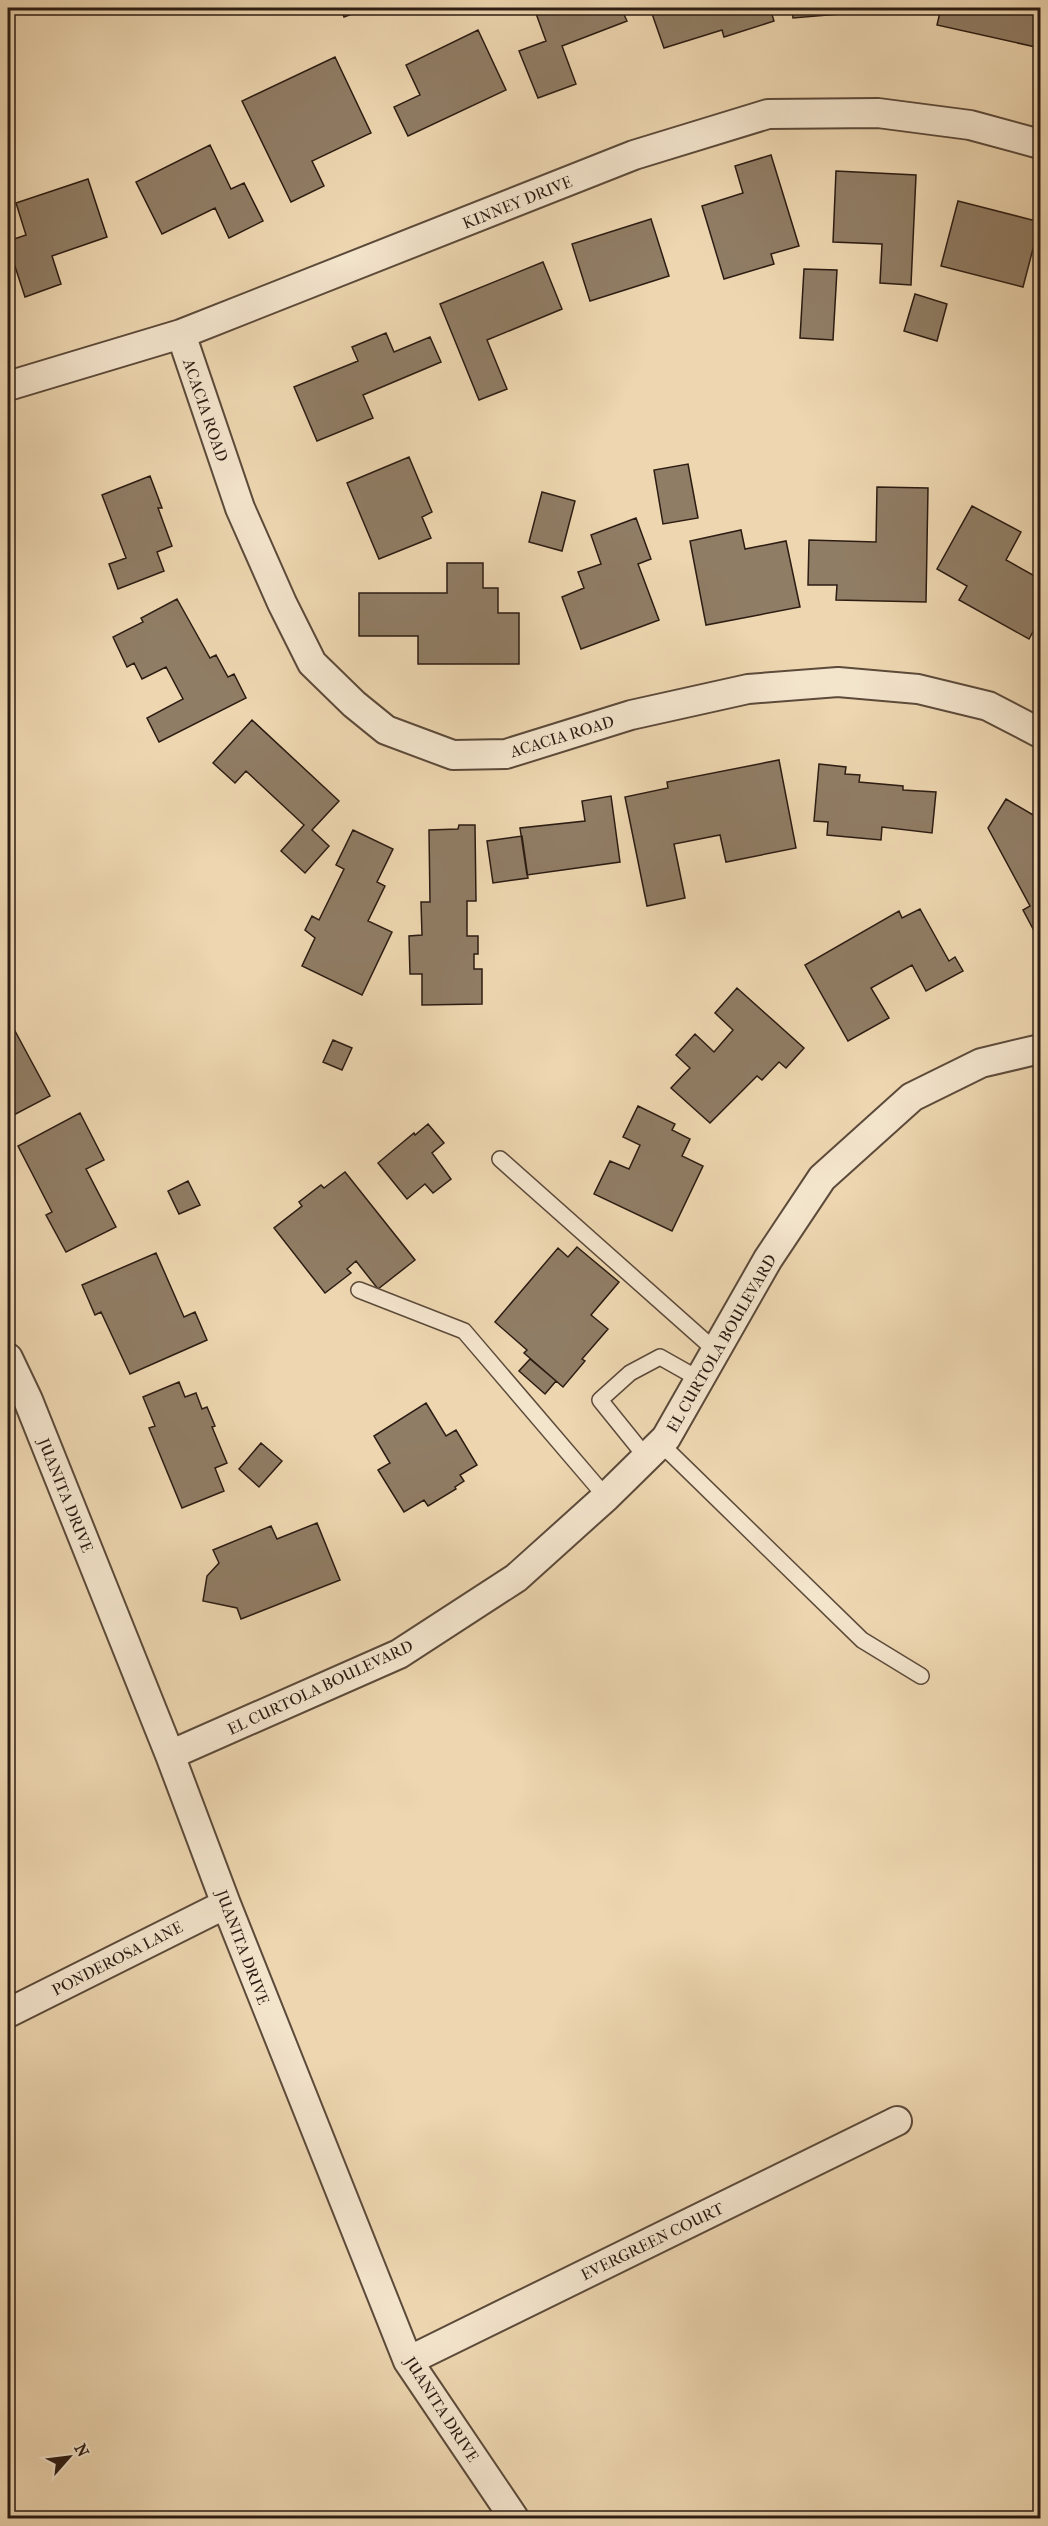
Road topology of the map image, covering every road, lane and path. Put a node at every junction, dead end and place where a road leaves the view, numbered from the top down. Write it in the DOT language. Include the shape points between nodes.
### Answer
graph roads {
  1 [pos="1041,144"];
  2 [pos="181,334"];
  3 [pos="8,386"];
  4 [pos="1041,733"];
  5 [pos="1041,1049"];
  6 [pos="500,1159"];
  7 [pos="359,1290"];
  8 [pos="716,1351"];
  9 [pos="8,1358"];
  10 [pos="699,1379"];
  11 [pos="653,1450"];
  12 [pos="606,1497"];
  13 [pos="921,1676"];
  14 [pos="170,1755"];
  15 [pos="226,1904"];
  16 [pos="8,2013"];
  17 [pos="897,2121"];
  18 [pos="408,2361"];
  19 [pos="514,2518"];
  1 -- 2 [label="street, KINNEY DRIVE" via="970,125 878,113 768,114 634,155"];
  2 -- 3 [label="street, KINNEY DRIVE"];
  2 -- 4 [label="street, ACACIA ROAD" via="240,508 312,663 386,730 453,755 506,754 631,715 748,689 838,682 918,689 988,706"];
  5 -- 8 [label="street, EL CURTOLA BOULEVARD" via="981,1063 912,1097 822,1178 768,1259"];
  6 -- 8 [label="lane"];
  7 -- 12 [label="lane" via="464,1331"];
  8 -- 10 [label="street, EL CURTOLA BOULEVARD"];
  9 -- 14 [label="street, JUANITA DRIVE"];
  10 -- 11 [label="street, EL CURTOLA BOULEVARD" via="666,1438"];
  10 -- 11 [label="lane" via="660,1357 630,1373 600,1400"];
  11 -- 12 [label="street, EL CURTOLA BOULEVARD"];
  11 -- 13 [label="lane" via="862,1640"];
  12 -- 14 [label="street, EL CURTOLA BOULEVARD" via="516,1578 399,1654"];
  14 -- 15 [label="street, JUANITA DRIVE"];
  15 -- 16 [label="street, PONDEROSA LANE"];
  15 -- 18 [label="street, JUANITA DRIVE"];
  17 -- 18 [label="street, EVERGREEN COURT"];
  18 -- 19 [label="street, JUANITA DRIVE"];
}
